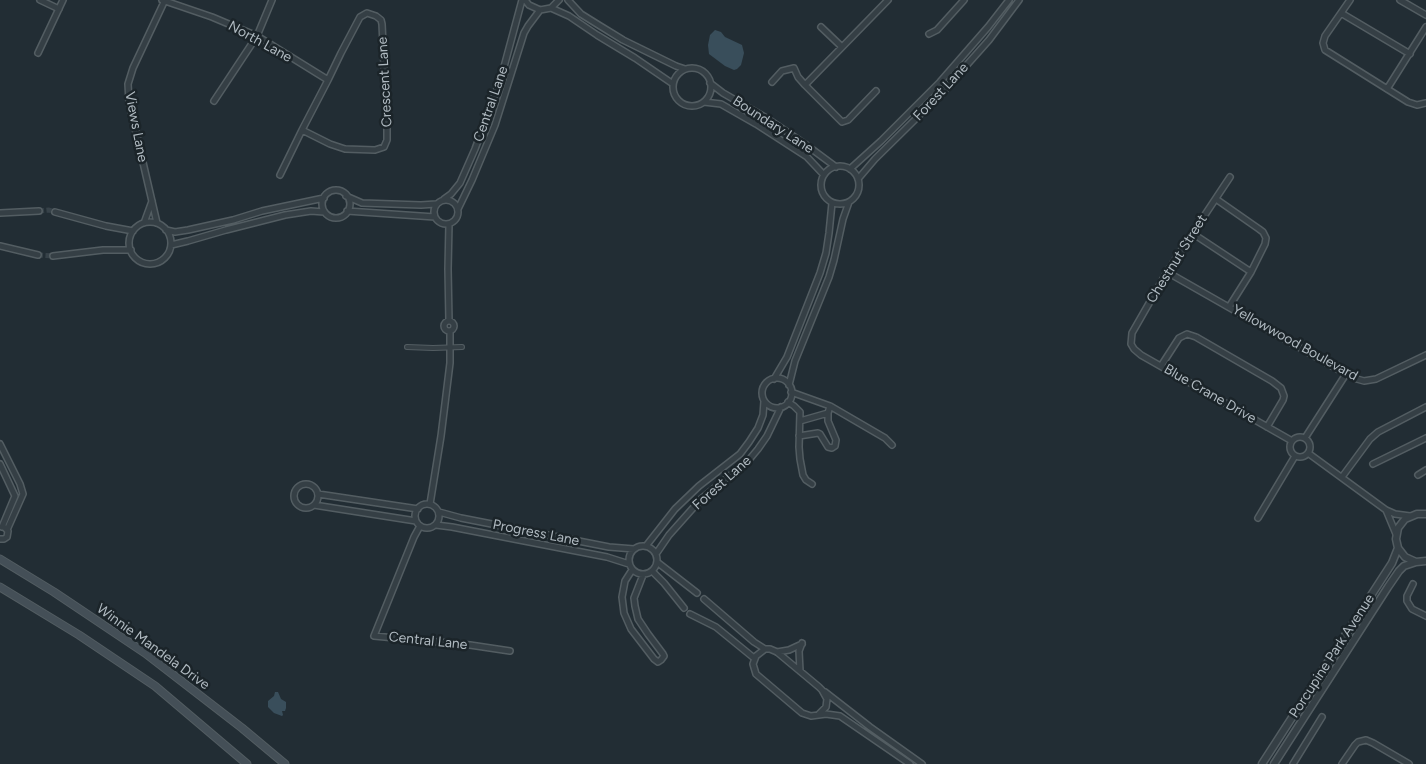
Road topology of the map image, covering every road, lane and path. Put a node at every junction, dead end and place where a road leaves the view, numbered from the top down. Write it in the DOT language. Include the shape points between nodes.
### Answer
graph roads {
  1 [pos="40,0"];
  2 [pos="63,0"];
  3 [pos="164,0"];
  4 [pos="272,0"];
  5 [pos="524,0"];
  6 [pos="559,0"];
  7 [pos="568,0"];
  8 [pos="888,0"];
  9 [pos="964,0"];
  10 [pos="1009,0"];
  11 [pos="1019,0"];
  12 [pos="1350,0"];
  13 [pos="1400,0"];
  14 [pos="551,8"];
  15 [pos="59,9"];
  16 [pos="540,10"];
  17 [pos="1341,13"];
  18 [pos="1426,15"];
  19 [pos="821,27"];
  20 [pos="1426,27"];
  21 [pos="929,34"];
  22 [pos="257,36"];
  23 [pos="842,47"];
  24 [pos="38,53"];
  25 [pos="1410,54"];
  26 [pos="684,69"];
  27 [pos="328,80"];
  28 [pos="772,82"];
  29 [pos="710,83"];
  30 [pos="673,84"];
  31 [pos="805,85"];
  32 [pos="1387,89"];
  33 [pos="876,91"];
  34 [pos="214,101"];
  35 [pos="704,102"];
  36 [pos="1426,103"];
  37 [pos="302,130"];
  38 [pos="865,156"];
  39 [pos="871,163"];
  40 [pos="836,167"];
  41 [pos="850,169"];
  42 [pos="280,175"];
  43 [pos="824,175"];
  44 [pos="1230,178"];
  45 [pos="858,179"];
  46 [pos="346,196"];
  47 [pos="324,198"];
  48 [pos="1216,199"];
  49 [pos="444,200"];
  50 [pos="152,201"];
  51 [pos="849,202"];
  52 [pos="832,203"];
  53 [pos="436,204"];
  54 [pos="458,209"];
  55 [pos="39,211"];
  56 [pos="347,211"];
  57 [pos="55,212"];
  58 [pos="324,212"];
  59 [pos="0,213"];
  60 [pos="435,217"];
  61 [pos="144,223"];
  62 [pos="157,223"];
  63 [pos="449,224"];
  64 [pos="166,230"];
  65 [pos="134,231"];
  66 [pos="1192,233"];
  67 [pos="171,245"];
  68 [pos="0,246"];
  69 [pos="131,250"];
  70 [pos="38,255"];
  71 [pos="53,256"];
  72 [pos="1168,272"];
  73 [pos="1251,272"];
  74 [pos="1229,307"];
  75 [pos="1131,344"];
  76 [pos="406,347"];
  77 [pos="462,347"];
  78 [pos="450,348"];
  79 [pos="1426,355"];
  80 [pos="1161,366"];
  81 [pos="1346,374"];
  82 [pos="774,379"];
  83 [pos="789,385"];
  84 [pos="791,392"];
  85 [pos="764,401"];
  86 [pos="788,402"];
  87 [pos="830,406"];
  88 [pos="1426,406"];
  89 [pos="780,407"];
  90 [pos="828,413"];
  91 [pos="800,421"];
  92 [pos="1267,427"];
  93 [pos="800,436"];
  94 [pos="1305,438"];
  95 [pos="1426,438"];
  96 [pos="1292,441"];
  97 [pos="0,444"];
  98 [pos="892,445"];
  99 [pos="1308,453"];
  100 [pos="1295,456"];
  101 [pos="0,464"];
  102 [pos="1373,464"];
  103 [pos="1426,470"];
  104 [pos="1418,475"];
  105 [pos="1342,478"];
  106 [pos="812,484"];
  107 [pos="318,494"];
  108 [pos="430,504"];
  109 [pos="314,505"];
  110 [pos="418,509"];
  111 [pos="1386,510"];
  112 [pos="438,512"];
  113 [pos="1426,514"];
  114 [pos="1410,516"];
  115 [pos="1258,518"];
  116 [pos="416,521"];
  117 [pos="436,525"];
  118 [pos="420,526"];
  119 [pos="3,528"];
  120 [pos="1396,534"];
  121 [pos="0,539"];
  122 [pos="646,546"];
  123 [pos="1398,548"];
  124 [pos="634,549"];
  125 [pos="656,554"];
  126 [pos="0,559"];
  127 [pos="1426,561"];
  128 [pos="657,562"];
  129 [pos="1416,562"];
  130 [pos="629,564"];
  131 [pos="632,570"];
  132 [pos="652,571"];
  133 [pos="643,575"];
  134 [pos="1413,584"];
  135 [pos="0,587"];
  136 [pos="697,593"];
  137 [pos="704,599"];
  138 [pos="684,608"];
  139 [pos="690,614"];
  140 [pos="1426,616"];
  141 [pos="765,649"];
  142 [pos="510,652"];
  143 [pos="778,652"];
  144 [pos="754,658"];
  145 [pos="800,671"];
  146 [pos="822,690"];
  147 [pos="819,714"];
  148 [pos="1322,717"];
  149 [pos="247,764"];
  150 [pos="285,764"];
  151 [pos="910,764"];
  152 [pos="922,764"];
  153 [pos="1262,764"];
  154 [pos="1274,764"];
  155 [pos="1293,764"];
  156 [pos="1342,764"];
  157 [pos="1409,764"];
  1 -- 15 [label="street"];
  2 -- 15 [label="street"];
  3 -- 22 [label="street, North Lane"];
  3 -- 50 [label="street, Views Lane" via="128,84 129,102"];
  4 -- 22 [label="street"];
  5 -- 16 [label="street"];
  5 -- 49 [label="street, Central Lane" via="478,142 464,176"];
  6 -- 14 [label="street"];
  7 -- 26 [label="street" via="582,14 623,40"];
  8 -- 23 [label="street"];
  9 -- 21 [label="street" via="937,30"];
  10 -- 38 [label="street, Forest Lane" via="940,82"];
  11 -- 39 [label="street, Forest Lane" via="941,94"];
  12 -- 17 [label="street"];
  13 -- 18 [label="street"];
  14 -- 16 [label="street"];
  14 -- 30 [label="street"];
  15 -- 24 [label="street"];
  16 -- 54 [label="street, Central Lane" via="524,33 495,126"];
  17 -- 25 [label="street"];
  17 -- 32 [label="street" via="1325,36 1325,50"];
  19 -- 23 [label="street"];
  20 -- 25 [label="street"];
  22 -- 27 [label="street, North Lane"];
  22 -- 34 [label="street"];
  23 -- 31 [label="street"];
  25 -- 32 [label="street"];
  26 -- 29 [label="street" via="704,72"];
  26 -- 30 [label="street"];
  27 -- 37 [label="street, Crescent Lane"];
  27 -- 37 [label="street, Crescent Lane" via="360,18 367,13 376,16 382,24 386,144 375,150 345,149"];
  28 -- 31 [label="street" via="782,71 794,68"];
  29 -- 35 [label="street"];
  29 -- 40 [label="street, Boundary Lane"];
  30 -- 35 [label="street" via="675,96 683,104 694,106"];
  31 -- 33 [label="street" via="842,122 848,120"];
  32 -- 36 [label="street" via="1412,104"];
  35 -- 43 [label="street, Boundary Lane" via="721,104 756,124 800,153"];
  37 -- 42 [label="street, Crescent Lane"];
  38 -- 39 [label="street"];
  38 -- 41 [label="street, Forest Lane"];
  39 -- 45 [label="street, Forest Lane"];
  40 -- 41 [label="street"];
  40 -- 43 [label="street"];
  41 -- 45 [label="street"];
  43 -- 52 [label="street" via="822,190"];
  44 -- 48 [label="street, Chestnut Street"];
  45 -- 51 [label="street" via="858,192"];
  46 -- 47 [label="street, Central Lane" via="340,191 333,191"];
  46 -- 53 [label="street, Central Lane" via="362,203"];
  46 -- 56 [label="street" via="349,202"];
  47 -- 58 [label="street"];
  47 -- 64 [label="street, Central Lane" via="188,230"];
  48 -- 66 [label="street, Chestnut Street"];
  48 -- 73 [label="street" via="1265,235 1265,244"];
  49 -- 53 [label="street, Central Lane"];
  49 -- 54 [label="street" via="452,201"];
  50 -- 61 [label="street"];
  50 -- 62 [label="street, Views Lane"];
  51 -- 52 [label="street"];
  51 -- 83 [label="street" via="829,277 795,360"];
  52 -- 82 [label="street" via="830,233 820,273 787,357"];
  53 -- 60 [label="street"];
  54 -- 63 [label="street, Central Lane" via="458,216"];
  55 -- 59 [label="street"];
  56 -- 58 [label="street" via="338,218"];
  56 -- 60 [label="street"];
  57 -- 65 [label="street"];
  58 -- 67 [label="street" via="285,214"];
  60 -- 63 [label="street" via="441,223"];
  61 -- 62 [label="street"];
  61 -- 65 [label="street"];
  62 -- 64 [label="street"];
  63 -- 78 [label="street, Central Lane" via="449,321 444,326 450,330"];
  64 -- 67 [label="street"];
  65 -- 69 [label="street" via="130,237"];
  66 -- 72 [label="street, Chestnut Street"];
  66 -- 73 [label="street"];
  67 -- 69 [label="street" via="163,259 152,263 137,259"];
  68 -- 70 [label="street"];
  69 -- 71 [label="street"];
  72 -- 74 [label="street, Yellowwood Boulevard"];
  72 -- 75 [label="street, Chestnut Street" via="1132,333"];
  73 -- 74 [label="street"];
  74 -- 81 [label="street, Yellowwood Boulevard"];
  75 -- 80 [label="street, Blue Crane Drive" via="1136,352"];
  76 -- 78 [label="street"];
  77 -- 78 [label="street"];
  78 -- 108 [label="street"];
  79 -- 81 [label="street, Yellowwood Boulevard" via="1376,379 1364,381"];
  80 -- 92 [label="street, Blue Crane Drive"];
  80 -- 92 [label="street" via="1179,338 1191,335 1272,380 1284,396"];
  81 -- 94 [label="street"];
  82 -- 83 [label="street" via="784,380"];
  82 -- 85 [label="street" via="763,388"];
  83 -- 84 [label="street"];
  84 -- 86 [label="street"];
  84 -- 87 [label="street"];
  85 -- 89 [label="street" via="771,407"];
  85 -- 122 [label="street, Forest Lane" via="764,415 740,454 699,486"];
  86 -- 89 [label="street"];
  86 -- 91 [label="street" via="800,412"];
  87 -- 90 [label="street"];
  87 -- 98 [label="street"];
  88 -- 105 [label="street" via="1378,432"];
  89 -- 125 [label="street, Forest Lane" via="767,436 748,461 702,498"];
  90 -- 91 [label="street"];
  90 -- 93 [label="street" via="835,446 828,447 818,433"];
  91 -- 93 [label="street"];
  92 -- 96 [label="street, Blue Crane Drive"];
  93 -- 106 [label="street" via="801,468 806,480"];
  94 -- 96 [label="street" via="1296,437"];
  94 -- 99 [label="street" via="1310,445"];
  95 -- 102 [label="street"];
  96 -- 100 [label="street" via="1290,449"];
  97 -- 119 [label="street" via="23,494"];
  99 -- 100 [label="street"];
  99 -- 105 [label="street"];
  100 -- 115 [label="street"];
  101 -- 119 [label="street" via="15,496"];
  103 -- 104 [label="street"];
  105 -- 111 [label="street"];
  107 -- 109 [label="street"];
  107 -- 109 [label="street" via="307,483 301,484 294,492 293,497 299,506 309,508"];
  107 -- 110 [label="street"];
  108 -- 110 [label="street"];
  108 -- 112 [label="street"];
  109 -- 116 [label="street"];
  110 -- 116 [label="street"];
  111 -- 114 [label="street"];
  111 -- 120 [label="street"];
  112 -- 117 [label="street"];
  112 -- 124 [label="street, Progress Lane" via="609,547"];
  113 -- 114 [label="street"];
  114 -- 120 [label="street" via="1401,523"];
  116 -- 118 [label="street"];
  117 -- 118 [label="street" via="430,528"];
  117 -- 130 [label="street, Progress Lane" via="589,553"];
  118 -- 142 [label="street, Central Lane" via="374,636"];
  119 -- 121 [label="street" via="7,537"];
  120 -- 123 [label="street"];
  122 -- 124 [label="street"];
  122 -- 125 [label="street"];
  123 -- 129 [label="street" via="1405,557"];
  123 -- 153 [label="street, Porcupine Park Avenue" via="1392,563"];
  124 -- 130 [label="street" via="629,555"];
  125 -- 128 [label="street"];
  126 -- 150 [label="main road, Winnie Mandela Drive" via="145,653"];
  127 -- 129 [label="street"];
  128 -- 132 [label="street"];
  128 -- 136 [label="street"];
  129 -- 154 [label="street, Porcupine Park Avenue" via="1399,571"];
  130 -- 131 [label="street"];
  131 -- 133 [label="street"];
  131 -- 133 [label="street" via="622,597 624,613 631,629 658,662 664,654 638,620 635,606 634,598"];
  132 -- 133 [label="street"];
  132 -- 138 [label="street"];
  134 -- 140 [label="street" via="1406,596 1407,601 1412,610"];
  135 -- 149 [label="main road" via="155,686"];
  137 -- 141 [label="street"];
  139 -- 144 [label="street" via="716,627"];
  141 -- 143 [label="street"];
  141 -- 144 [label="street"];
  143 -- 145 [label="street"];
  143 -- 145 [label="street" via="802,643 798,651"];
  144 -- 147 [label="street" via="756,674 774,690 802,713"];
  145 -- 146 [label="street"];
  146 -- 147 [label="street" via="827,703"];
  146 -- 152 [label="street"];
  147 -- 151 [label="street" via="846,719"];
  148 -- 155 [label="street"];
  156 -- 157 [label="street" via="1355,745 1366,740"];
}
